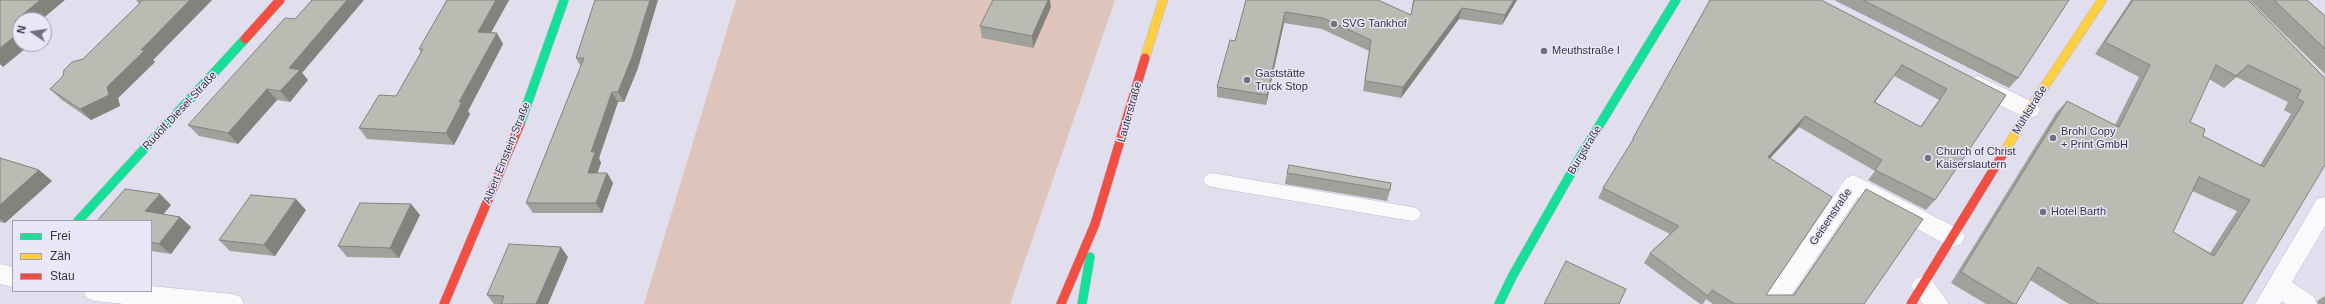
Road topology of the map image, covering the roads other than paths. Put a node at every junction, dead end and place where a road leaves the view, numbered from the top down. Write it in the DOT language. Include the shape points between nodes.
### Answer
graph roads {
  1 [pos="280,0"];
  2 [pos="564,0"];
  3 [pos="1163,0"];
  4 [pos="1676,0"];
  5 [pos="2102,0"];
  6 [pos="1959,74"];
  7 [pos="2028,110"];
  8 [pos="1212,180"];
  9 [pos="2325,206"];
  10 [pos="1412,214"];
  11 [pos="79,220"];
  12 [pos="1095,224"];
  13 [pos="1953,237"];
  14 [pos="0,274"];
  15 [pos="12,277"];
  16 [pos="106,292"];
  17 [pos="2273,295"];
  18 [pos="1923,298"];
  19 [pos="232,304"];
  20 [pos="444,304"];
  21 [pos="1061,304"];
  22 [pos="1082,304"];
  23 [pos="1499,304"];
  24 [pos="1772,304"];
  25 [pos="2305,304"];
  1 -- 11 [label="street, Rudolf-Diesel-Straße"];
  2 -- 20 [label="street, Albert-Einstein-Straße" via="521,122"];
  3 -- 12 [label="street, Lauterstraße"];
  4 -- 23 [label="street, Burgstraße" via="1583,152 1512,276"];
  5 -- 7 [label="street, Mühlstraße"];
  6 -- 7 [label="street"];
  7 -- 13 [label="street, Mühlstraße"];
  8 -- 10 [label="lane"];
  9 -- 17 [label="street"];
  12 -- 21 [label="street, Lauterstraße"];
  12 -- 22 [label="street, Lauterstraße"];
  13 -- 18 [label="street, Mühlstraße"];
  13 -- 24 [label="street, Geisenstraße" via="1854,184"];
  14 -- 15 [label="street"];
  16 -- 19 [label="street"];
  17 -- 25 [label="street"];
}
